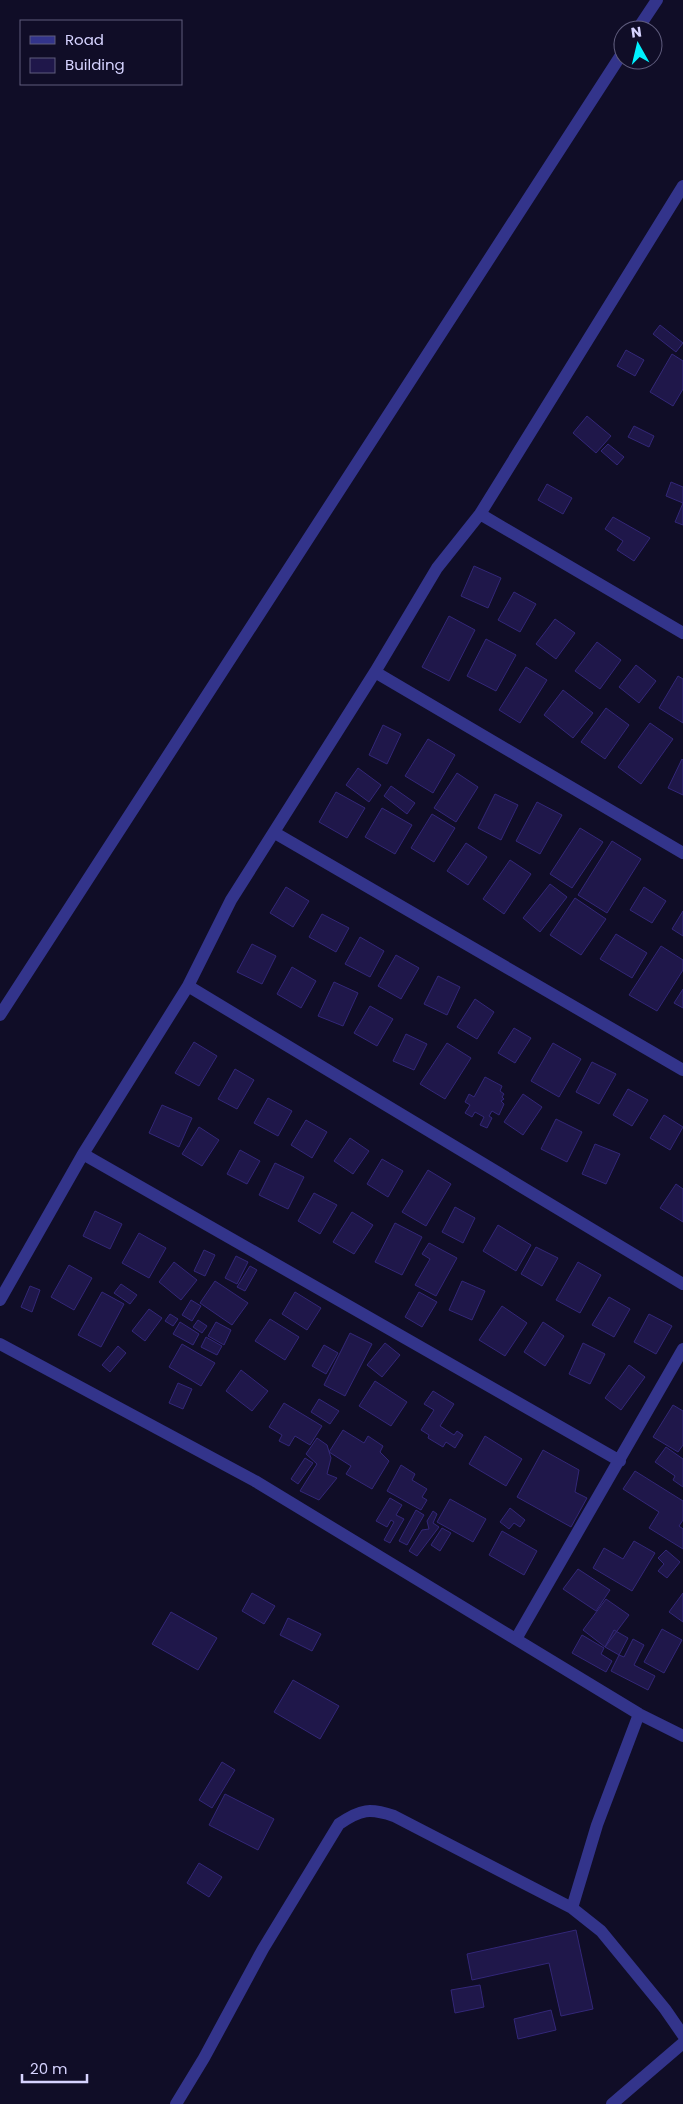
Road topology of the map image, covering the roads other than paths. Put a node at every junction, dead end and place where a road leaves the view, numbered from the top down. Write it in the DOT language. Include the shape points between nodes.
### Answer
graph roads {
  1 [pos="657,0"];
  2 [pos="644,20"];
  3 [pos="613,67"];
  4 [pos="683,186"];
  5 [pos="480,514"];
  6 [pos="683,633"];
  7 [pos="375,672"];
  8 [pos="275,833"];
  9 [pos="683,853"];
  10 [pos="188,986"];
  11 [pos="0,1015"];
  12 [pos="683,1070"];
  13 [pos="83,1154"];
  14 [pos="683,1284"];
  15 [pos="0,1300"];
  16 [pos="0,1344"];
  17 [pos="683,1349"];
  18 [pos="620,1461"];
  19 [pos="516,1639"];
  20 [pos="639,1714"];
  21 [pos="683,1736"];
  22 [pos="572,1908"];
  23 [pos="683,2035"];
  24 [pos="683,2043"];
  25 [pos="176,2104"];
  26 [pos="612,2104"];
  1 -- 2 [label="street"];
  3 -- 11 [label="street"];
  4 -- 5 [label="street"];
  5 -- 6 [label="street"];
  5 -- 7 [label="street" via="437,568"];
  7 -- 8 [label="street"];
  7 -- 9 [label="street"];
  8 -- 10 [label="street" via="231,900"];
  8 -- 12 [label="street"];
  10 -- 13 [label="street"];
  10 -- 14 [label="street"];
  13 -- 15 [label="street"];
  13 -- 18 [label="street"];
  16 -- 19 [label="street" via="255,1481"];
  17 -- 18 [label="street"];
  18 -- 19 [label="street"];
  19 -- 20 [label="street"];
  20 -- 21 [label="street"];
  20 -- 22 [label="street" via="597,1824"];
  22 -- 23 [label="street" via="601,1931"];
  22 -- 25 [label="street" via="394,1816 376,1810 356,1812 339,1824 263,1949"];
  24 -- 26 [label="street"];
}
